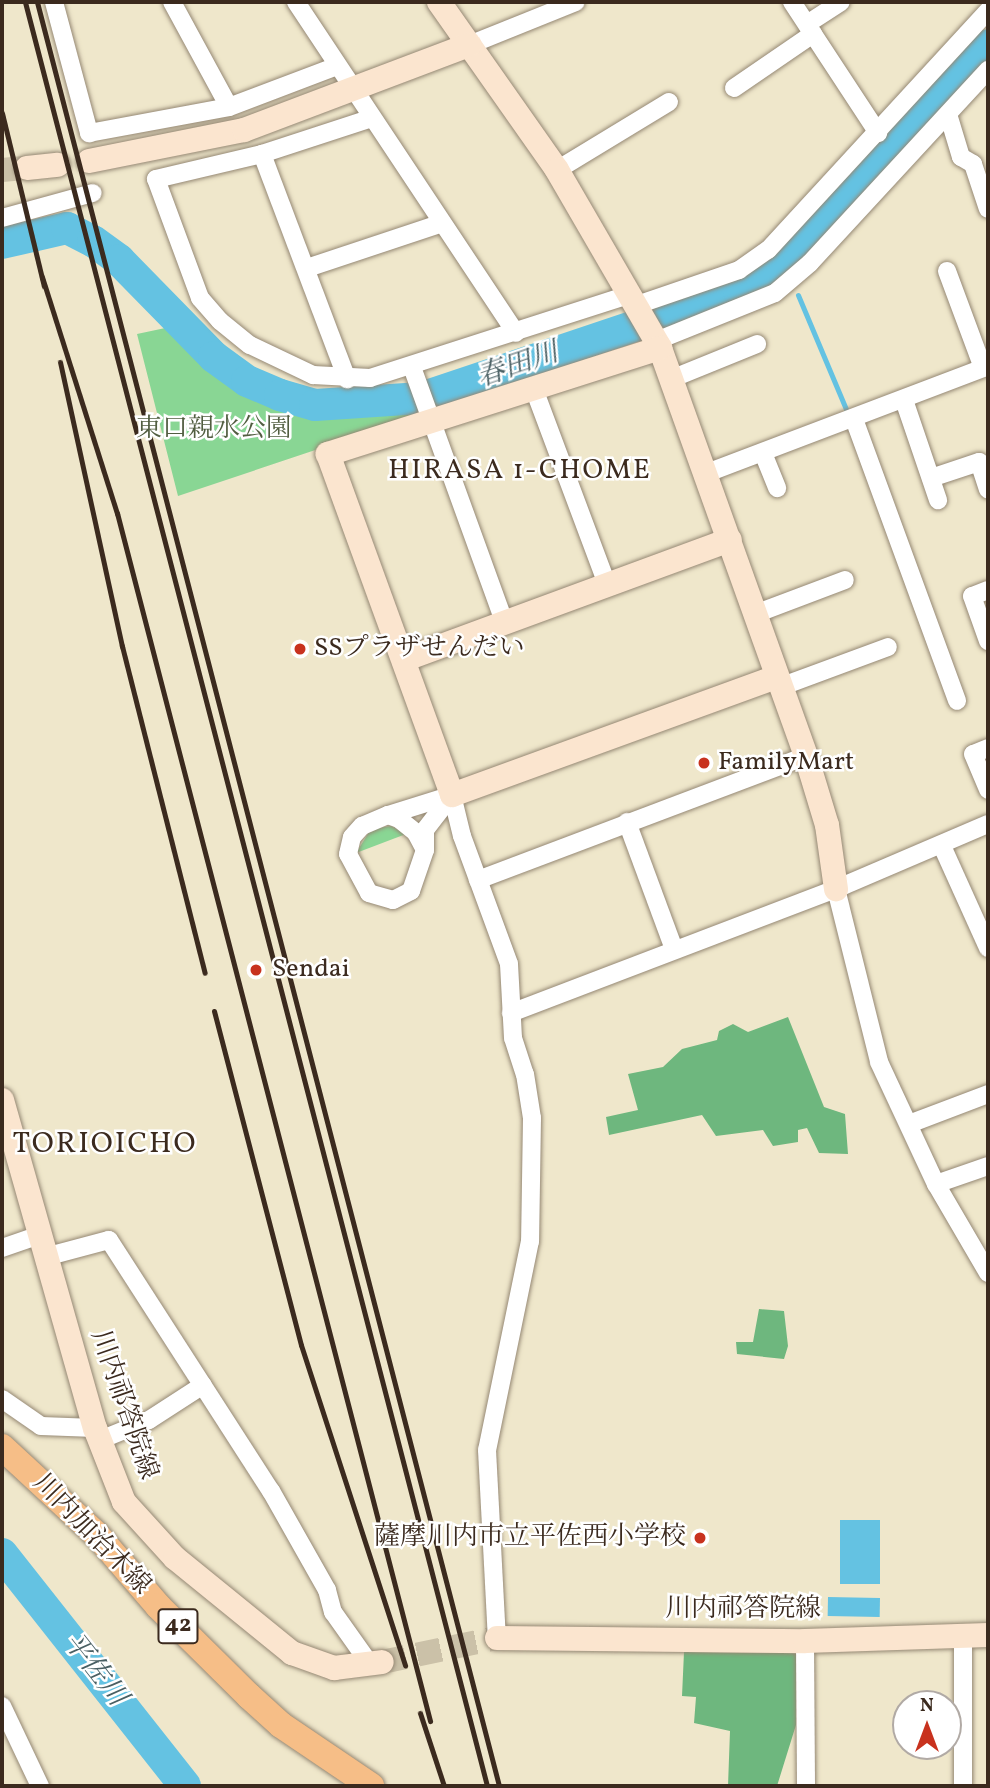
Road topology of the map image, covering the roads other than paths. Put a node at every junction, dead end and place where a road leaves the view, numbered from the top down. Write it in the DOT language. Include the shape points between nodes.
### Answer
graph roads {
  1 [pos="54,2"];
  2 [pos="173,2"];
  3 [pos="296,2"];
  4 [pos="576,2"];
  5 [pos="792,2"];
  6 [pos="841,2"];
  7 [pos="447,5"];
  8 [pos="988,11"];
  9 [pos="810,29"];
  10 [pos="469,45"];
  11 [pos="337,66"];
  12 [pos="988,70"];
  13 [pos="734,88"];
  14 [pos="353,90"];
  15 [pos="669,102"];
  16 [pos="229,107"];
  17 [pos="948,114"];
  18 [pos="372,118"];
  19 [pos="878,133"];
  20 [pos="262,154"];
  21 [pos="89,161"];
  22 [pos="58,165"];
  23 [pos="27,168"];
  24 [pos="556,170"];
  25 [pos="984,182"];
  26 [pos="93,193"];
  27 [pos="988,209"];
  28 [pos="2,218"];
  29 [pos="442,223"];
  30 [pos="307,268"];
  31 [pos="947,271"];
  32 [pos="636,303"];
  33 [pos="516,333"];
  34 [pos="657,342"];
  35 [pos="757,344"];
  36 [pos="412,367"];
  37 [pos="986,367"];
  38 [pos="347,379"];
  39 [pos="671,379"];
  40 [pos="534,389"];
  41 [pos="904,400"];
  42 [pos="429,415"];
  43 [pos="854,419"];
  44 [pos="763,453"];
  45 [pos="707,473"];
  46 [pos="931,478"];
  47 [pos="777,488"];
  48 [pos="988,490"];
  49 [pos="939,499"];
  50 [pos="730,540"];
  51 [pos="845,580"];
  52 [pos="607,582"];
  53 [pos="988,590"];
  54 [pos="755,614"];
  55 [pos="504,621"];
  56 [pos="988,641"];
  57 [pos="888,647"];
  58 [pos="406,659"];
  59 [pos="778,682"];
  60 [pos="957,701"];
  61 [pos="988,748"];
  62 [pos="806,756"];
  63 [pos="988,790"];
  64 [pos="452,795"];
  65 [pos="388,815"];
  66 [pos="627,822"];
  67 [pos="988,824"];
  68 [pos="942,846"];
  69 [pos="425,850"];
  70 [pos="478,880"];
  71 [pos="836,890"];
  72 [pos="988,948"];
  73 [pos="674,949"];
  74 [pos="510,1013"];
  75 [pos="988,1094"];
  76 [pos="2,1100"];
  77 [pos="909,1124"];
  78 [pos="988,1166"];
  79 [pos="936,1184"];
  80 [pos="42,1246"];
  81 [pos="2,1248"];
  82 [pos="988,1273"];
  83 [pos="202,1385"];
  84 [pos="2,1399"];
  85 [pos="97,1434"];
  86 [pos="2,1447"];
  87 [pos="988,1635"];
  88 [pos="963,1636"];
  89 [pos="497,1638"];
  90 [pos="804,1641"];
  91 [pos="376,1663"];
  92 [pos="2,1706"];
  93 [pos="40,1786"];
  94 [pos="371,1786"];
  95 [pos="806,1786"];
  96 [pos="963,1786"];
  1 -- 16 [label="street" via="89,133"];
  2 -- 16 [label="street"];
  3 -- 11 [label="street"];
  4 -- 10 [label="street"];
  5 -- 9 [label="street"];
  6 -- 9 [label="street"];
  7 -- 10 [label="street"];
  8 -- 19 [label="street"];
  9 -- 13 [label="street"];
  9 -- 19 [label="street"];
  10 -- 14 [label="street"];
  10 -- 24 [label="street"];
  11 -- 14 [label="street"];
  11 -- 16 [label="street"];
  12 -- 17 [label="street"];
  14 -- 18 [label="street"];
  14 -- 21 [label="street" via="244,130"];
  15 -- 24 [label="street"];
  17 -- 25 [label="street" via="961,157 973,164"];
  17 -- 34 [label="street" via="810,263 775,293"];
  18 -- 20 [label="street"];
  18 -- 29 [label="street"];
  19 -- 32 [label="street" via="768,250 739,270"];
  20 -- 30 [label="street"];
  20 -- 38 [label="street" via="156,179 189,277 220,321 250,345 313,375"];
  22 -- 23 [label="street"];
  24 -- 32 [label="street"];
  25 -- 27 [label="street"];
  26 -- 28 [label="street"];
  29 -- 30 [label="street"];
  29 -- 33 [label="street"];
  30 -- 38 [label="street"];
  31 -- 37 [label="street"];
  32 -- 33 [label="street"];
  32 -- 34 [label="street"];
  33 -- 36 [label="street"];
  34 -- 39 [label="street"];
  34 -- 40 [label="street"];
  35 -- 39 [label="street"];
  36 -- 38 [label="street"];
  36 -- 42 [label="street"];
  37 -- 41 [label="street"];
  39 -- 45 [label="street"];
  40 -- 42 [label="street"];
  40 -- 52 [label="street"];
  41 -- 43 [label="street"];
  41 -- 46 [label="street"];
  42 -- 55 [label="street"];
  42 -- 58 [label="street" via="328,454"];
  43 -- 44 [label="street"];
  43 -- 60 [label="street"];
  44 -- 45 [label="street"];
  44 -- 47 [label="street"];
  45 -- 50 [label="street"];
  46 -- 48 [label="street" via="979,462"];
  46 -- 49 [label="street"];
  50 -- 52 [label="street"];
  50 -- 54 [label="street"];
  51 -- 54 [label="street"];
  52 -- 55 [label="street"];
  53 -- 56 [label="street" via="972,596"];
  54 -- 59 [label="street"];
  55 -- 58 [label="street"];
  57 -- 59 [label="street"];
  58 -- 64 [label="street"];
  59 -- 62 [label="street"];
  59 -- 64 [label="street"];
  61 -- 63 [label="street" via="974,754"];
  62 -- 66 [label="street"];
  62 -- 71 [label="street" via="827,825"];
  64 -- 65 [label="street"];
  64 -- 69 [label="street" via="425,830"];
  64 -- 70 [label="street"];
  65 -- 69 [label="street" via="408,824"];
  65 -- 69 [label="street" via="362,826 349,847 352,868 369,893 387,901 406,895 418,879"];
  66 -- 70 [label="street"];
  66 -- 73 [label="street"];
  67 -- 68 [label="street"];
  68 -- 71 [label="street"];
  68 -- 72 [label="street"];
  70 -- 74 [label="street" via="509,964"];
  71 -- 73 [label="street"];
  71 -- 77 [label="street" via="879,1062"];
  73 -- 74 [label="street"];
  74 -- 89 [label="street" via="532,1118 530,1241 486,1450"];
  75 -- 77 [label="street"];
  76 -- 80 [label="street, 川内祁答院線"];
  77 -- 79 [label="street"];
  78 -- 79 [label="street"];
  79 -- 82 [label="street"];
  80 -- 81 [label="street"];
  80 -- 83 [label="street" via="109,1240"];
  80 -- 85 [label="street, 川内祁答院線"];
  83 -- 85 [label="street" via="149,1420"];
  83 -- 91 [label="street" via="271,1491 327,1590 333,1612"];
  84 -- 85 [label="street" via="41,1426"];
  85 -- 91 [label="street, 川内祁答院線" via="124,1502 175,1558 275,1642 314,1664 334,1668"];
  86 -- 94 [label="main road, 川内加治木線 / 42" via="97,1535 159,1606 249,1696 281,1725"];
  87 -- 88 [label="street, 川内祁答院線"];
  88 -- 90 [label="street, 川内祁答院線"];
  88 -- 96 [label="street"];
  89 -- 90 [label="street, 川内祁答院線"];
  90 -- 95 [label="street"];
  92 -- 93 [label="street"];
}
